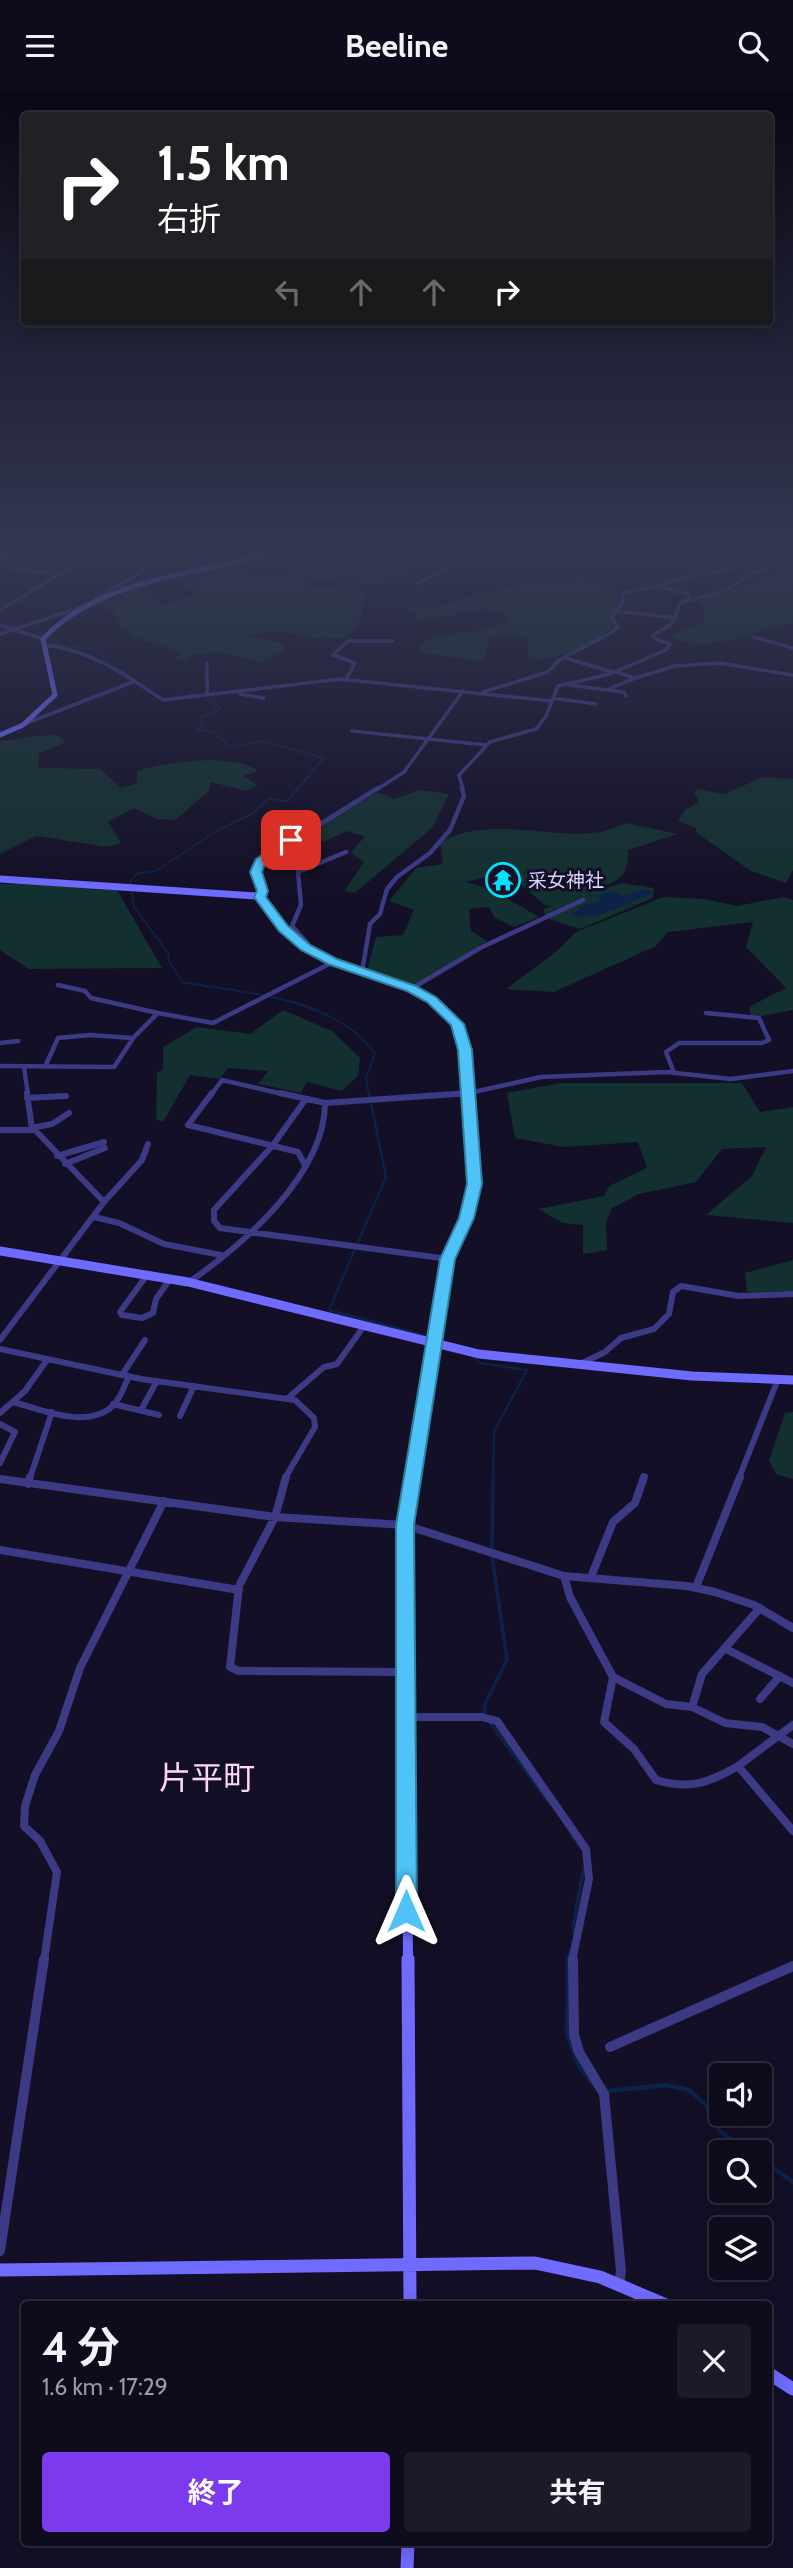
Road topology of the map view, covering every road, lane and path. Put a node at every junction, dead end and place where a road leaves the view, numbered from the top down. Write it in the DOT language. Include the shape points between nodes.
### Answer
graph roads {
  1 [pos="48,663"];
  2 [pos="102,663"];
  3 [pos="207,663"];
  4 [pos="354,663"];
  5 [pos="559,663"];
  6 [pos="582,663"];
  7 [pos="637,663"];
  8 [pos="616,672"];
  9 [pos="793,675"];
  10 [pos="636,678"];
  11 [pos="346,680"];
  12 [pos="133,682"];
  13 [pos="564,684"];
  14 [pos="610,689"];
  15 [pos="463,691"];
  16 [pos="235,693"];
  17 [pos="479,694"];
  18 [pos="207,695"];
  19 [pos="626,696"];
  20 [pos="264,698"];
  21 [pos="552,700"];
  22 [pos="596,704"];
  23 [pos="23,725"];
  24 [pos="352,731"];
  25 [pos="0,735"];
  26 [pos="429,739"];
  27 [pos="486,745"];
  28 [pos="346,852"];
  29 [pos="0,879"];
  30 [pos="260,897"];
  31 [pos="583,900"];
  32 [pos="306,947"];
  33 [pos="333,962"];
  34 [pos="362,972"];
  35 [pos="58,985"];
  36 [pos="411,989"];
  37 [pos="158,1013"];
  38 [pos="706,1013"];
  39 [pos="132,1038"];
  40 [pos="18,1041"];
  41 [pos="0,1043"];
  42 [pos="0,1066"];
  43 [pos="24,1067"];
  44 [pos="45,1067"];
  45 [pos="793,1071"];
  46 [pos="674,1073"];
  47 [pos="469,1093"];
  48 [pos="66,1096"];
  49 [pos="27,1098"];
  50 [pos="305,1100"];
  51 [pos="325,1103"];
  52 [pos="69,1113"];
  53 [pos="0,1129"];
  54 [pos="32,1129"];
  55 [pos="148,1144"];
  56 [pos="273,1145"];
  57 [pos="57,1156"];
  58 [pos="65,1164"];
  59 [pos="305,1165"];
  60 [pos="104,1202"];
  61 [pos="94,1216"];
  62 [pos="247,1234"];
  63 [pos="0,1251"];
  64 [pos="222,1255"];
  65 [pos="61,1259"];
  66 [pos="448,1259"];
  67 [pos="147,1275"];
  68 [pos="170,1279"];
  69 [pos="188,1282"];
  70 [pos="793,1294"];
  71 [pos="364,1326"];
  72 [pos="0,1340"];
  73 [pos="145,1340"];
  74 [pos="433,1345"];
  75 [pos="0,1349"];
  76 [pos="47,1360"];
  77 [pos="578,1365"];
  78 [pos="126,1376"];
  79 [pos="778,1379"];
  80 [pos="793,1380"];
  81 [pos="156,1381"];
  82 [pos="194,1386"];
  83 [pos="289,1398"];
  84 [pos="13,1402"];
  85 [pos="113,1404"];
  86 [pos="141,1411"];
  87 [pos="52,1412"];
  88 [pos="0,1413"];
  89 [pos="159,1415"];
  90 [pos="180,1416"];
  91 [pos="0,1424"];
  92 [pos="0,1464"];
  93 [pos="644,1477"];
  94 [pos="0,1479"];
  95 [pos="28,1484"];
  96 [pos="164,1501"];
  97 [pos="275,1517"];
  98 [pos="405,1525"];
  99 [pos="0,1550"];
  100 [pos="129,1572"];
  101 [pos="564,1576"];
  102 [pos="592,1577"];
  103 [pos="696,1587"];
  104 [pos="239,1590"];
  105 [pos="760,1608"];
  106 [pos="793,1628"];
  107 [pos="726,1649"];
  108 [pos="404,1672"];
  109 [pos="780,1676"];
  110 [pos="613,1677"];
  111 [pos="793,1683"];
  112 [pos="760,1699"];
  113 [pos="692,1707"];
  114 [pos="405,1717"];
  115 [pos="793,1725"];
  116 [pos="780,1735"];
  117 [pos="793,1744"];
  118 [pos="738,1766"];
  119 [pos="793,1831"];
  120 [pos="793,1966"];
  121 [pos="610,2047"];
  122 [pos="0,2251"];
  123 [pos="410,2263"];
  124 [pos="0,2270"];
  125 [pos="618,2285"];
  126 [pos="410,2301"];
  127 [pos="656,2301"];
  128 [pos="772,2376"];
  129 [pos="793,2389"];
  130 [pos="408,2546"];
  131 [pos="407,2568"];
  1 -- 23 [label="street" via="55,695"];
  2 -- 12 [label="street"];
  3 -- 18 [label="street"];
  4 -- 11 [label="street"];
  5 -- 17 [label="street" via="548,672"];
  6 -- 8 [label="street"];
  7 -- 8 [label="street"];
  8 -- 9 [label="street" via="636,678 677,666 720,663"];
  8 -- 13 [label="street"];
  10 -- 14 [label="street"];
  11 -- 15 [label="street"];
  11 -- 16 [label="street"];
  12 -- 18 [label="street" via="160,700"];
  12 -- 23 [label="street"];
  13 -- 14 [label="street"];
  13 -- 21 [label="street" via="555,688"];
  14 -- 19 [label="street"];
  15 -- 17 [label="street"];
  15 -- 26 [label="street"];
  16 -- 18 [label="street"];
  16 -- 20 [label="street"];
  17 -- 21 [label="street"];
  21 -- 22 [label="street"];
  21 -- 27 [label="street" via="536,729"];
  23 -- 25 [label="street"];
  24 -- 26 [label="street"];
  26 -- 27 [label="street"];
  26 -- 30 [label="street" via="404,772 260,862 256,872"];
  27 -- 34 [label="street" via="459,775 464,796 449,834 387,889 380,914 370,924"];
  28 -- 32 [label="street" via="298,872 301,905 292,926"];
  29 -- 30 [label="street"];
  30 -- 32 [label="street" via="284,929"];
  31 -- 36 [label="street" via="480,948"];
  32 -- 33 [label="street"];
  33 -- 34 [label="street"];
  33 -- 37 [label="street" via="213,1023"];
  34 -- 36 [label="street"];
  35 -- 37 [label="street" via="85,991 91,998"];
  36 -- 47 [label="street" via="432,999 457,1024"];
  37 -- 39 [label="street"];
  38 -- 46 [label="street" via="759,1018 769,1039 762,1043 679,1043 666,1052"];
  39 -- 44 [label="street" via="114,1067"];
  39 -- 44 [label="street" via="60,1037 54,1040"];
  40 -- 41 [label="street"];
  42 -- 43 [label="street"];
  43 -- 44 [label="street"];
  43 -- 49 [label="street"];
  45 -- 46 [label="street" via="730,1079"];
  46 -- 47 [label="street" via="541,1077"];
  47 -- 51 [label="street"];
  47 -- 66 [label="street" via="475,1184 467,1218"];
  48 -- 49 [label="street"];
  49 -- 54 [label="street"];
  50 -- 51 [label="street"];
  50 -- 56 [label="street"];
  50 -- 56 [label="street" via="222,1080 188,1125"];
  51 -- 59 [label="street" via="322,1135"];
  52 -- 54 [label="street"];
  53 -- 54 [label="street"];
  54 -- 57 [label="street"];
  55 -- 60 [label="street" via="142,1160"];
  56 -- 59 [label="street" via="300,1153"];
  56 -- 62 [label="street" via="212,1214 220,1228"];
  57 -- 58 [label="street"];
  57 -- 58 [label="street" via="105,1145"];
  58 -- 60 [label="street"];
  59 -- 62 [label="street"];
  60 -- 61 [label="street"];
  61 -- 64 [label="street" via="164,1244"];
  61 -- 65 [label="street"];
  62 -- 64 [label="street"];
  62 -- 66 [label="street"];
  63 -- 65 [label="street"];
  64 -- 69 [label="street"];
  65 -- 67 [label="street"];
  65 -- 72 [label="street"];
  66 -- 74 [label="street"];
  67 -- 68 [label="street"];
  67 -- 68 [label="street" via="122,1315 142,1318 153,1313 156,1299"];
  68 -- 69 [label="street"];
  69 -- 71 [label="street"];
  70 -- 77 [label="street" via="739,1296 681,1286 673,1292 669,1314 654,1329 621,1338"];
  71 -- 74 [label="street"];
  71 -- 83 [label="street" via="337,1364 324,1367"];
  73 -- 78 [label="street"];
  74 -- 77 [label="street"];
  74 -- 98 [label="street"];
  75 -- 76 [label="street"];
  76 -- 78 [label="street"];
  76 -- 84 [label="street"];
  77 -- 79 [label="street"];
  78 -- 81 [label="street"];
  78 -- 85 [label="street"];
  79 -- 80 [label="street"];
  79 -- 103 [label="street"];
  81 -- 82 [label="street"];
  81 -- 86 [label="street"];
  82 -- 83 [label="street"];
  82 -- 90 [label="street"];
  83 -- 97 [label="street" via="311,1414 315,1427 284,1480"];
  84 -- 87 [label="street"];
  84 -- 88 [label="street"];
  85 -- 86 [label="street"];
  85 -- 87 [label="street" via="88,1415"];
  86 -- 89 [label="street"];
  87 -- 95 [label="street"];
  91 -- 92 [label="street" via="15,1432"];
  93 -- 102 [label="street" via="635,1503 612,1522"];
  94 -- 95 [label="street"];
  95 -- 96 [label="street"];
  96 -- 97 [label="street"];
  96 -- 100 [label="street"];
  97 -- 98 [label="street"];
  97 -- 104 [label="street"];
  98 -- 101 [label="street"];
  98 -- 108 [label="street"];
  99 -- 100 [label="street"];
  100 -- 104 [label="street"];
  100 -- 122 [label="street" via="80,1668 59,1731 35,1775 23,1817 24,1826 40,1841 57,1872"];
  101 -- 102 [label="street"];
  101 -- 110 [label="street" via="565,1591"];
  102 -- 103 [label="street"];
  103 -- 105 [label="street"];
  104 -- 108 [label="street" via="232,1669"];
  105 -- 106 [label="street"];
  105 -- 107 [label="street"];
  107 -- 109 [label="street"];
  107 -- 113 [label="street" via="702,1674"];
  108 -- 114 [label="street"];
  109 -- 111 [label="street"];
  109 -- 112 [label="street"];
  110 -- 113 [label="street" via="666,1704"];
  110 -- 118 [label="street" via="604,1722 634,1749 656,1780 702,1786"];
  113 -- 116 [label="street" via="722,1722 749,1724"];
  114 -- 123 [label="street"];
  114 -- 125 [label="street" via="487,1717 497,1721 586,1849 590,1869 572,1969 574,2035 604,2094 621,2271"];
  115 -- 116 [label="street"];
  116 -- 117 [label="street"];
  116 -- 118 [label="street"];
  118 -- 119 [label="street"];
  120 -- 121 [label="street"];
  123 -- 124 [label="street"];
  123 -- 125 [label="street" via="535,2263"];
  123 -- 126 [label="street"];
  125 -- 127 [label="street"];
  128 -- 129 [label="street"];
  130 -- 131 [label="street"];
}
